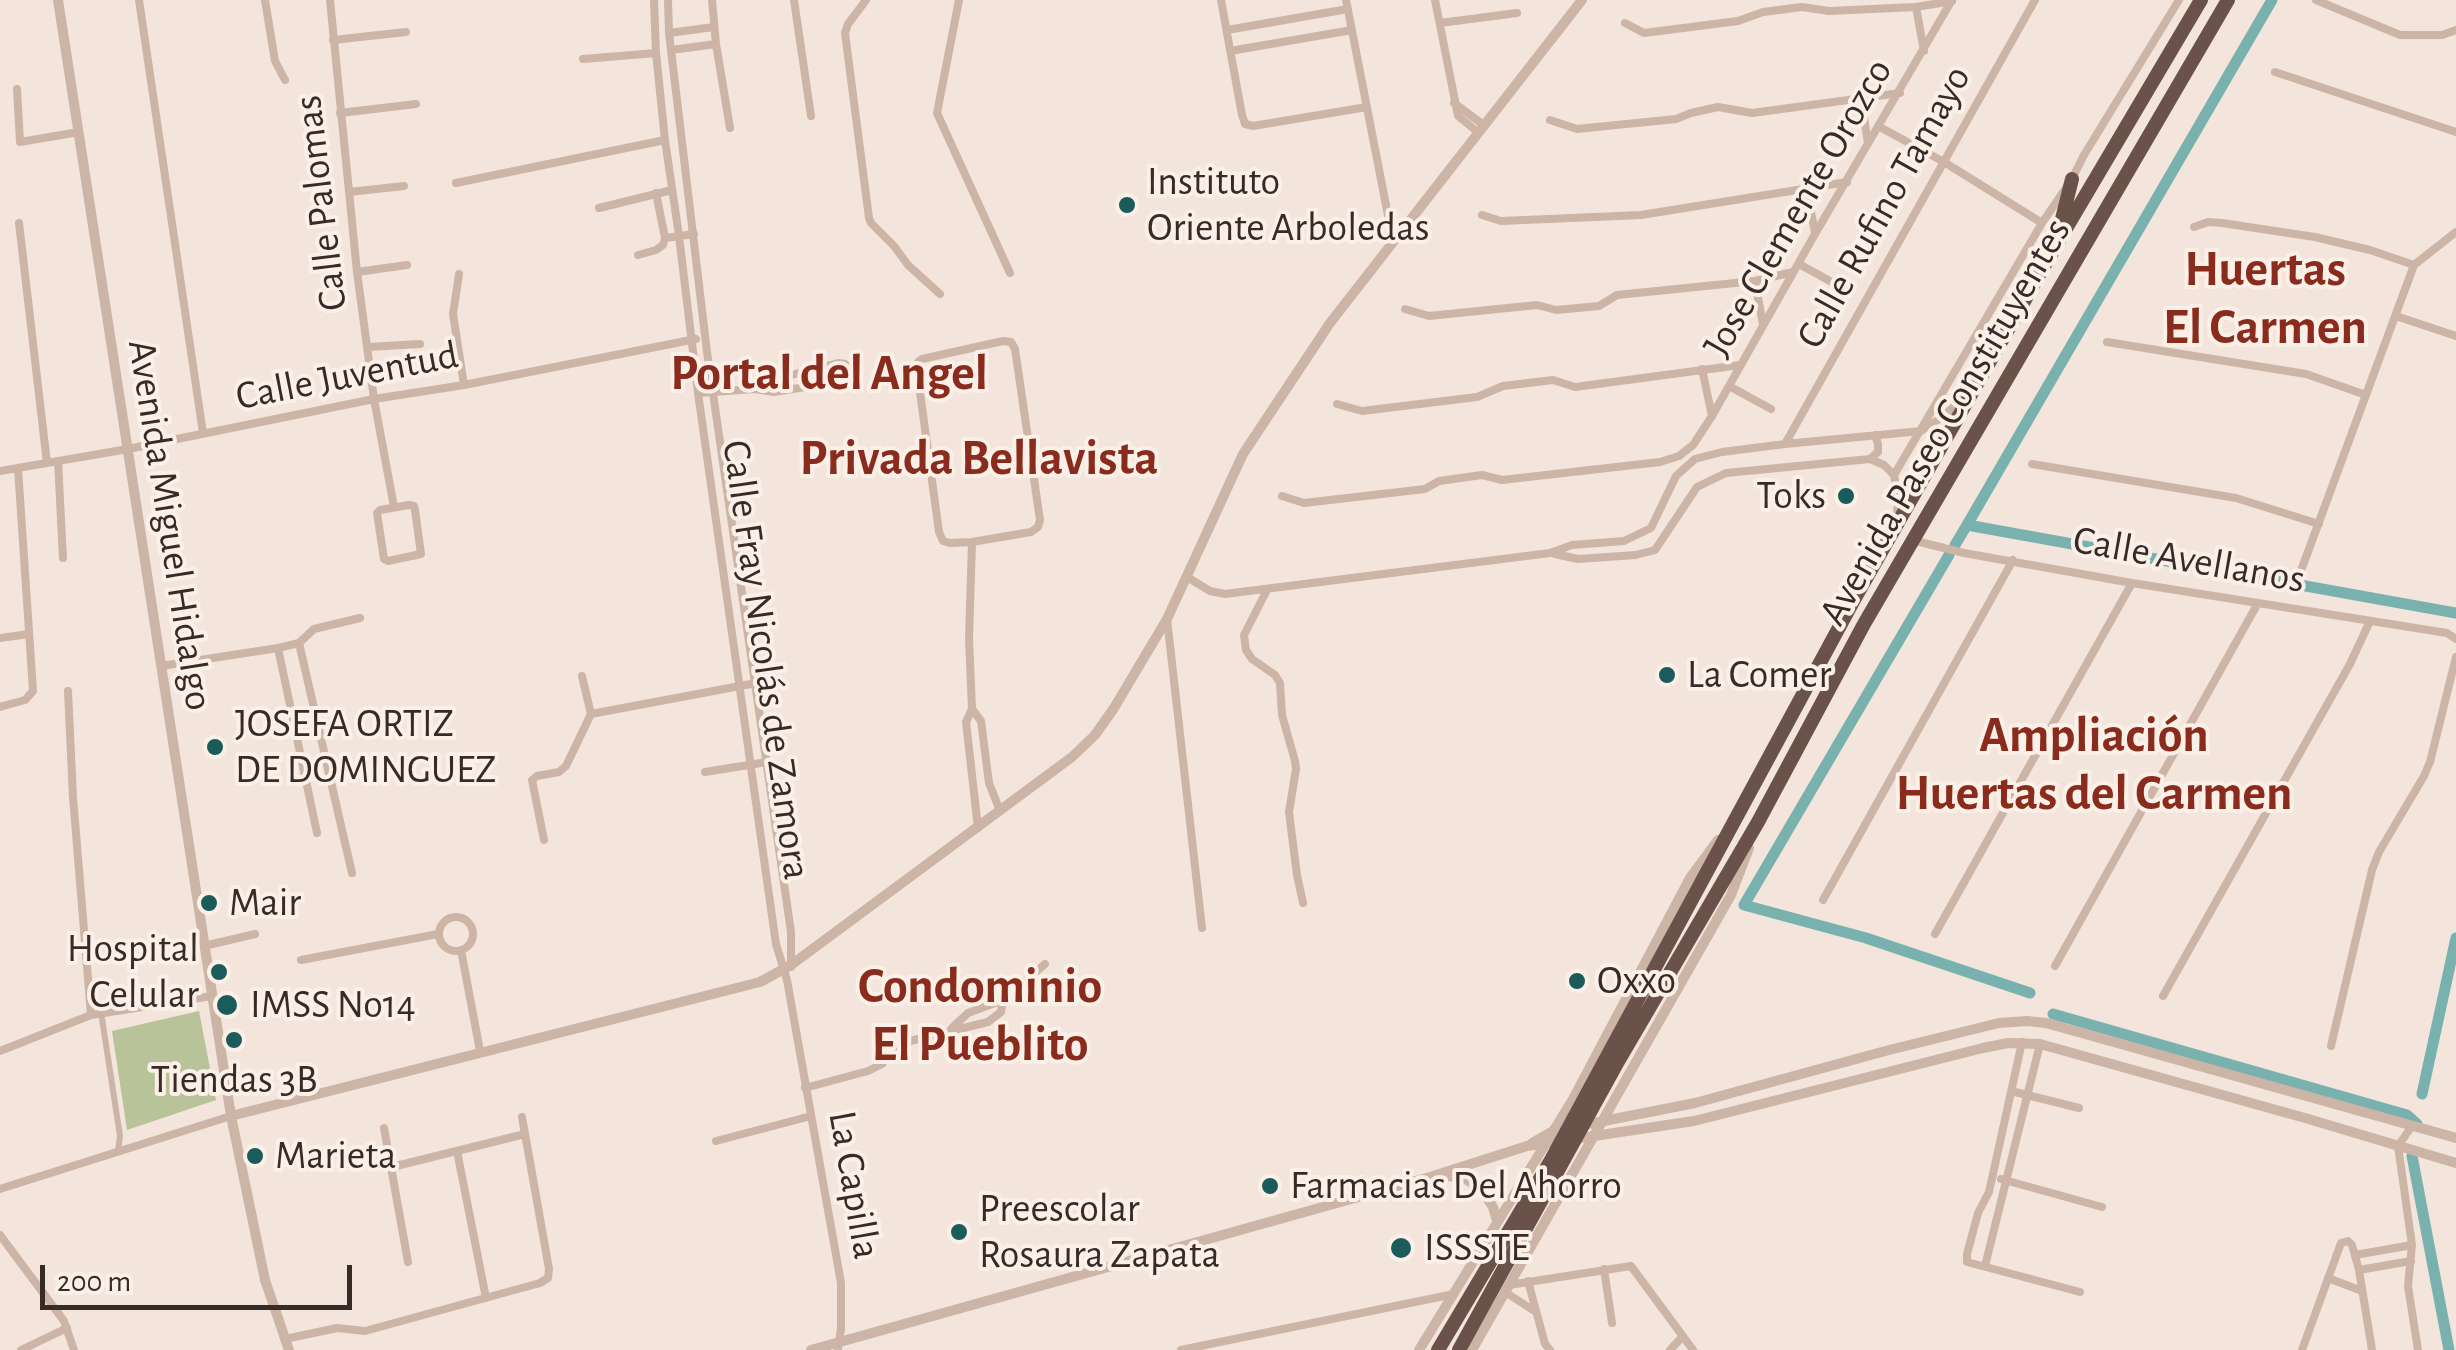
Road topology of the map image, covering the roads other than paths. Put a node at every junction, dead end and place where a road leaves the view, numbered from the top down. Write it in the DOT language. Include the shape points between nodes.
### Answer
graph roads {
  1 [pos="58,0"];
  2 [pos="139,0"];
  3 [pos="266,0"];
  4 [pos="330,0"];
  5 [pos="654,0"];
  6 [pos="668,0"];
  7 [pos="712,0"];
  8 [pos="794,0"];
  9 [pos="866,0"];
  10 [pos="959,0"];
  11 [pos="1221,0"];
  12 [pos="1436,0"];
  13 [pos="1582,0"];
  14 [pos="1952,0"];
  15 [pos="2035,0"];
  16 [pos="2179,0"];
  17 [pos="2201,0"];
  18 [pos="2228,0"];
  19 [pos="2316,0"];
  20 [pos="1347,4"];
  21 [pos="1916,7"];
  22 [pos="1517,12"];
  23 [pos="1440,23"];
  24 [pos="1625,24"];
  25 [pos="714,27"];
  26 [pos="1228,30"];
  27 [pos="1352,30"];
  28 [pos="2456,30"];
  29 [pos="406,32"];
  30 [pos="669,33"];
  31 [pos="333,40"];
  32 [pos="716,44"];
  33 [pos="671,50"];
  34 [pos="1230,51"];
  35 [pos="1924,51"];
  36 [pos="656,53"];
  37 [pos="584,59"];
  38 [pos="674,71"];
  39 [pos="2275,72"];
  40 [pos="658,74"];
  41 [pos="285,80"];
  42 [pos="16,89"];
  43 [pos="1900,93"];
  44 [pos="1861,100"];
  45 [pos="416,104"];
  46 [pos="1367,106"];
  47 [pos="340,114"];
  48 [pos="811,116"];
  49 [pos="1550,120"];
  50 [pos="1878,126"];
  51 [pos="730,128"];
  52 [pos="1481,130"];
  53 [pos="79,132"];
  54 [pos="2456,132"];
  55 [pos="665,140"];
  56 [pos="1868,143"];
  57 [pos="1944,162"];
  58 [pos="2072,179"];
  59 [pos="1846,182"];
  60 [pos="456,183"];
  61 [pos="404,186"];
  62 [pos="1806,187"];
  63 [pos="672,190"];
  64 [pos="348,192"];
  65 [pos="656,193"];
  66 [pos="600,208"];
  67 [pos="1482,214"];
  68 [pos="19,223"];
  69 [pos="2042,223"];
  70 [pos="2194,228"];
  71 [pos="2456,232"];
  72 [pos="694,234"];
  73 [pos="1815,234"];
  74 [pos="680,236"];
  75 [pos="666,238"];
  76 [pos="1393,241"];
  77 [pos="2055,247"];
  78 [pos="638,254"];
  79 [pos="2414,264"];
  80 [pos="407,266"];
  81 [pos="1797,268"];
  82 [pos="357,272"];
  83 [pos="1010,273"];
  84 [pos="459,274"];
  85 [pos="1755,281"];
  86 [pos="1840,286"];
  87 [pos="940,294"];
  88 [pos="1405,309"];
  89 [pos="2396,316"];
  90 [pos="1764,326"];
  91 [pos="2456,336"];
  92 [pos="706,338"];
  93 [pos="692,340"];
  94 [pos="2107,342"];
  95 [pos="420,344"];
  96 [pos="368,347"];
  97 [pos="1741,364"];
  98 [pos="1702,369"];
  99 [pos="464,385"];
  100 [pos="1729,386"];
  101 [pos="1975,387"];
  102 [pos="755,389"];
  103 [pos="713,392"];
  104 [pos="698,393"];
  105 [pos="2366,395"];
  106 [pos="374,398"];
  107 [pos="1337,404"];
  108 [pos="1772,409"];
  109 [pos="1712,416"];
  110 [pos="1920,431"];
  111 [pos="202,434"];
  112 [pos="1875,435"];
  113 [pos="1784,444"];
  114 [pos="128,449"];
  115 [pos="1870,460"];
  116 [pos="58,462"];
  117 [pos="47,463"];
  118 [pos="2032,464"];
  119 [pos="18,468"];
  120 [pos="0,470"];
  121 [pos="1894,475"];
  122 [pos="1282,496"];
  123 [pos="394,506"];
  124 [pos="2319,524"];
  125 [pos="1896,526"];
  126 [pos="1912,540"];
  127 [pos="972,542"];
  128 [pos="1550,552"];
  129 [pos="64,558"];
  130 [pos="2013,560"];
  131 [pos="2302,568"];
  132 [pos="1186,577"];
  133 [pos="2132,582"];
  134 [pos="1267,590"];
  135 [pos="2258,603"];
  136 [pos="360,618"];
  137 [pos="1167,620"];
  138 [pos="2370,620"];
  139 [pos="29,634"];
  140 [pos="0,638"];
  141 [pos="2456,639"];
  142 [pos="300,643"];
  143 [pos="278,648"];
  144 [pos="2456,657"];
  145 [pos="161,666"];
  146 [pos="582,676"];
  147 [pos="756,683"];
  148 [pos="739,686"];
  149 [pos="68,690"];
  150 [pos="0,707"];
  151 [pos="972,709"];
  152 [pos="591,714"];
  153 [pos="767,762"];
  154 [pos="751,765"];
  155 [pos="706,772"];
  156 [pos="1000,811"];
  157 [pos="1740,811"];
  158 [pos="1758,822"];
  159 [pos="978,828"];
  160 [pos="317,833"];
  161 [pos="544,840"];
  162 [pos="352,873"];
  163 [pos="1823,900"];
  164 [pos="1303,903"];
  165 [pos="1202,928"];
  166 [pos="254,934"];
  167 [pos="438,934"];
  168 [pos="1935,934"];
  169 [pos="204,946"];
  170 [pos="460,950"];
  171 [pos="301,960"];
  172 [pos="1045,964"];
  173 [pos="2056,966"];
  174 [pos="787,972"];
  175 [pos="212,996"];
  176 [pos="2163,996"];
  177 [pos="1003,1000"];
  178 [pos="96,1014"];
  179 [pos="948,1031"];
  180 [pos="2022,1042"];
  181 [pos="2040,1044"];
  182 [pos="2331,1046"];
  183 [pos="0,1051"];
  184 [pos="480,1052"];
  185 [pos="1591,1066"];
  186 [pos="1627,1077"];
  187 [pos="805,1088"];
  188 [pos="2011,1091"];
  189 [pos="2027,1095"];
  190 [pos="1573,1098"];
  191 [pos="1614,1101"];
  192 [pos="1695,1104"];
  193 [pos="2080,1108"];
  194 [pos="231,1116"];
  195 [pos="811,1116"];
  196 [pos="522,1117"];
  197 [pos="1694,1121"];
  198 [pos="1602,1122"];
  199 [pos="2412,1126"];
  200 [pos="384,1128"];
  201 [pos="1553,1131"];
  202 [pos="525,1134"];
  203 [pos="1594,1136"];
  204 [pos="2456,1138"];
  205 [pos="716,1141"];
  206 [pos="1545,1144"];
  207 [pos="1527,1146"];
  208 [pos="2398,1146"];
  209 [pos="118,1151"];
  210 [pos="457,1151"];
  211 [pos="2456,1163"];
  212 [pos="392,1168"];
  213 [pos="1437,1175"];
  214 [pos="1992,1177"];
  215 [pos="2005,1180"];
  216 [pos="0,1189"];
  217 [pos="2102,1206"];
  218 [pos="1497,1222"];
  219 [pos="0,1235"];
  220 [pos="2412,1245"];
  221 [pos="2355,1254"];
  222 [pos="2411,1261"];
  223 [pos="408,1262"];
  224 [pos="1985,1266"];
  225 [pos="1604,1269"];
  226 [pos="2359,1270"];
  227 [pos="2328,1278"];
  228 [pos="1528,1282"];
  229 [pos="1507,1288"];
  230 [pos="2362,1291"];
  231 [pos="2080,1292"];
  232 [pos="1454,1294"];
  233 [pos="486,1298"];
  234 [pos="1536,1312"];
  235 [pos="1612,1324"];
  236 [pos="67,1328"];
  237 [pos="1683,1336"];
  238 [pos="287,1345"];
  239 [pos="838,1346"];
  240 [pos="1545,1348"];
  241 [pos="21,1350"];
  242 [pos="74,1350"];
  243 [pos="811,1350"];
  244 [pos="1181,1350"];
  245 [pos="1419,1350"];
  246 [pos="1438,1350"];
  247 [pos="1459,1350"];
  248 [pos="1472,1350"];
  249 [pos="1670,1350"];
  250 [pos="1693,1350"];
  251 [pos="2302,1350"];
  252 [pos="2372,1350"];
  253 [pos="2418,1350"];
  1 -- 53 [label="street, Avenida Miguel Hidalgo"];
  2 -- 111 [label="street"];
  3 -- 41 [label="street" via="275,61"];
  4 -- 31 [label="street, Calle Palomas"];
  5 -- 36 [label="street, Calle Fray Nicolás de Zamora"];
  6 -- 30 [label="street, Calle Fray Nicolás de Zamora"];
  7 -- 25 [label="street"];
  8 -- 48 [label="street"];
  9 -- 87 [label="street" via="845,33 869,218"];
  10 -- 83 [label="street" via="938,113"];
  11 -- 26 [label="street"];
  12 -- 23 [label="street"];
  13 -- 52 [label="street"];
  14 -- 21 [label="street"];
  14 -- 35 [label="street, Jose Clemente Orozco"];
  15 -- 57 [label="street, Calle Rufino Tamayo"];
  16 -- 58 [label="street"];
  17 -- 77 [label="highway, Avenida Paseo Constituyentes"];
  18 -- 126 [label="highway, Avenida Paseo Constituyentes"];
  19 -- 28 [label="street" via="2400,35"];
  20 -- 26 [label="street"];
  20 -- 27 [label="street"];
  21 -- 24 [label="street" via="1802,7 1644,33"];
  21 -- 35 [label="street"];
  22 -- 23 [label="street"];
  23 -- 52 [label="street" via="1454,103"];
  25 -- 30 [label="street"];
  25 -- 32 [label="street"];
  26 -- 34 [label="street"];
  27 -- 34 [label="street"];
  27 -- 46 [label="street"];
  29 -- 31 [label="street"];
  30 -- 33 [label="street, Calle Fray Nicolás de Zamora"];
  31 -- 47 [label="street, Calle Palomas"];
  32 -- 33 [label="street"];
  32 -- 51 [label="street"];
  33 -- 38 [label="street, Calle Fray Nicolás de Zamora"];
  34 -- 46 [label="street" via="1249,126"];
  35 -- 43 [label="street, Jose Clemente Orozco"];
  36 -- 37 [label="street"];
  36 -- 40 [label="street, Calle Fray Nicolás de Zamora"];
  38 -- 40 [label="street"];
  38 -- 72 [label="street, Calle Fray Nicolás de Zamora"];
  39 -- 54 [label="street"];
  40 -- 55 [label="street, Calle Fray Nicolás de Zamora"];
  42 -- 53 [label="street" via="20,142"];
  43 -- 44 [label="street"];
  43 -- 50 [label="street, Jose Clemente Orozco"];
  44 -- 49 [label="street" via="1752,113 1718,107 1676,120 1577,129"];
  44 -- 56 [label="street"];
  45 -- 47 [label="street"];
  46 -- 76 [label="street"];
  47 -- 64 [label="street, Calle Palomas"];
  50 -- 56 [label="street, Jose Clemente Orozco"];
  50 -- 57 [label="street"];
  52 -- 76 [label="street"];
  53 -- 114 [label="street, Avenida Miguel Hidalgo"];
  55 -- 60 [label="street"];
  55 -- 63 [label="street, Calle Fray Nicolás de Zamora"];
  56 -- 59 [label="street, Jose Clemente Orozco"];
  57 -- 69 [label="street"];
  57 -- 113 [label="street, Calle Rufino Tamayo"];
  58 -- 69 [label="street"];
  58 -- 77 [label="highway"];
  59 -- 62 [label="street"];
  59 -- 73 [label="street, Jose Clemente Orozco"];
  61 -- 64 [label="street"];
  62 -- 67 [label="street" via="1640,215 1502,222"];
  62 -- 73 [label="street"];
  63 -- 65 [label="street"];
  63 -- 74 [label="street, Calle Fray Nicolás de Zamora"];
  64 -- 82 [label="street, Calle Palomas"];
  65 -- 66 [label="street"];
  65 -- 75 [label="street"];
  68 -- 117 [label="street"];
  69 -- 110 [label="street"];
  70 -- 79 [label="street" via="2222,223 2315,237"];
  71 -- 79 [label="street"];
  72 -- 74 [label="street"];
  72 -- 92 [label="street, Calle Fray Nicolás de Zamora"];
  73 -- 81 [label="street, Jose Clemente Orozco"];
  74 -- 75 [label="street"];
  74 -- 93 [label="street, Calle Fray Nicolás de Zamora"];
  75 -- 78 [label="street" via="656,250"];
  76 -- 132 [label="street" via="1243,454"];
  77 -- 101 [label="highway, Avenida Paseo Constituyentes"];
  79 -- 89 [label="street"];
  80 -- 82 [label="street"];
  81 -- 85 [label="street"];
  81 -- 86 [label="street"];
  81 -- 90 [label="street, Jose Clemente Orozco"];
  82 -- 96 [label="street, Calle Palomas"];
  84 -- 99 [label="street" via="452,314"];
  85 -- 88 [label="street" via="1617,295 1599,306 1556,310 1538,305 1430,316"];
  85 -- 90 [label="street"];
  89 -- 91 [label="street"];
  89 -- 105 [label="street"];
  90 -- 97 [label="street, Jose Clemente Orozco"];
  92 -- 93 [label="street, Calle Juventud"];
  92 -- 103 [label="street, Calle Fray Nicolás de Zamora"];
  93 -- 99 [label="street, Calle Juventud"];
  93 -- 104 [label="street, Calle Fray Nicolás de Zamora"];
  94 -- 105 [label="street" via="2306,374"];
  95 -- 96 [label="street"];
  96 -- 106 [label="street, Calle Palomas"];
  97 -- 98 [label="street"];
  97 -- 100 [label="street, Jose Clemente Orozco"];
  98 -- 107 [label="street" via="1575,387 1553,380 1503,386 1477,398 1362,411"];
  98 -- 109 [label="street"];
  99 -- 106 [label="street, Calle Juventud"];
  100 -- 108 [label="street"];
  100 -- 109 [label="street, Jose Clemente Orozco"];
  101 -- 110 [label="street"];
  101 -- 125 [label="highway, Avenida Paseo Constituyentes"];
  102 -- 102 [label="street" via="843,381 850,370 838,363"];
  102 -- 103 [label="street"];
  103 -- 104 [label="street"];
  103 -- 147 [label="street, Calle Fray Nicolás de Zamora"];
  104 -- 148 [label="street, Calle Fray Nicolás de Zamora"];
  105 -- 124 [label="street"];
  106 -- 111 [label="street, Calle Juventud"];
  106 -- 123 [label="street, Calle Palomas"];
  109 -- 122 [label="street, Jose Clemente Orozco" via="1679,456 1660,462 1502,480 1482,475 1304,503"];
  110 -- 112 [label="street"];
  110 -- 121 [label="street"];
  111 -- 114 [label="street, Calle Juventud"];
  112 -- 113 [label="street"];
  112 -- 115 [label="street" via="1878,452"];
  113 -- 128 [label="street" via="1695,459 1676,476 1652,528 1624,541"];
  114 -- 116 [label="street, Calle Juventud"];
  114 -- 145 [label="street, Avenida Miguel Hidalgo"];
  115 -- 121 [label="street"];
  115 -- 128 [label="street" via="1726,473 1697,487 1655,550 1578,559"];
  116 -- 117 [label="street, Calle Juventud"];
  116 -- 129 [label="street"];
  117 -- 119 [label="street, Calle Juventud"];
  118 -- 124 [label="street" via="2236,498"];
  119 -- 120 [label="street, Calle Juventud"];
  119 -- 139 [label="street"];
  121 -- 125 [label="street"];
  123 -- 123 [label="street" via="377,513 384,560 416,557 422,550 414,506"];
  124 -- 131 [label="street"];
  125 -- 157 [label="highway, Avenida Paseo Constituyentes"];
  126 -- 130 [label="street, Calle Avellanos"];
  126 -- 158 [label="highway, Avenida Paseo Constituyentes"];
  127 -- 127 [label="street" via="1031,532 1040,520 1015,349 1003,340 922,359 916,370 939,532 950,543"];
  127 -- 151 [label="street"];
  128 -- 134 [label="street"];
  130 -- 133 [label="street, Calle Avellanos"];
  130 -- 163 [label="street"];
  132 -- 134 [label="street" via="1210,592"];
  132 -- 137 [label="street"];
  133 -- 135 [label="street, Calle Avellanos"];
  133 -- 168 [label="street"];
  134 -- 164 [label="street" via="1244,635 1252,660 1280,683 1296,770 1289,812"];
  135 -- 138 [label="street, Calle Avellanos"];
  135 -- 173 [label="street"];
  136 -- 142 [label="street" via="314,629"];
  137 -- 156 [label="street" via="1095,734"];
  137 -- 165 [label="street"];
  138 -- 141 [label="street, Calle Avellanos"];
  138 -- 176 [label="street"];
  139 -- 140 [label="street"];
  139 -- 150 [label="street" via="33,691"];
  142 -- 143 [label="street"];
  142 -- 162 [label="street"];
  143 -- 145 [label="street"];
  143 -- 160 [label="street"];
  144 -- 182 [label="street" via="2430,762 2372,870"];
  145 -- 169 [label="street, Avenida Miguel Hidalgo"];
  146 -- 152 [label="street"];
  147 -- 148 [label="street"];
  147 -- 153 [label="street, Calle Fray Nicolás de Zamora"];
  148 -- 152 [label="street"];
  148 -- 154 [label="street, Calle Fray Nicolás de Zamora"];
  149 -- 178 [label="street"];
  151 -- 156 [label="street" via="981,720 989,783"];
  151 -- 159 [label="street" via="966,722"];
  152 -- 161 [label="street" via="566,766 532,780"];
  153 -- 154 [label="street"];
  153 -- 174 [label="street, Calle Fray Nicolás de Zamora" via="790,932"];
  154 -- 155 [label="street"];
  154 -- 174 [label="street, Calle Fray Nicolás de Zamora" via="776,944"];
  156 -- 159 [label="street"];
  157 -- 185 [label="street" via="1690,878"];
  157 -- 246 [label="highway, Avenida Paseo Constituyentes" via="1551,1160"];
  158 -- 186 [label="street" via="1731,895"];
  158 -- 247 [label="highway, Avenida Paseo Constituyentes"];
  159 -- 174 [label="street"];
  166 -- 169 [label="street"];
  167 -- 170 [label="street" via="448,950"];
  167 -- 170 [label="street" via="445,920 465,918 473,937"];
  167 -- 171 [label="street"];
  169 -- 175 [label="street, Avenida Miguel Hidalgo"];
  170 -- 184 [label="street"];
  172 -- 177 [label="street"];
  174 -- 184 [label="street"];
  174 -- 187 [label="street, La Capilla"];
  175 -- 178 [label="street"];
  175 -- 194 [label="street, Avenida Miguel Hidalgo"];
  177 -- 179 [label="street" via="968,1013"];
  177 -- 179 [label="street" via="1001,1012 988,1022"];
  178 -- 183 [label="street"];
  178 -- 209 [label="street"];
  179 -- 187 [label="street" via="902,1043 868,1072"];
  180 -- 181 [label="street"];
  180 -- 188 [label="street"];
  180 -- 197 [label="street"];
  181 -- 189 [label="street"];
  181 -- 208 [label="street"];
  184 -- 194 [label="street"];
  185 -- 186 [label="street" via="1599,1080"];
  185 -- 190 [label="street"];
  186 -- 191 [label="street"];
  187 -- 195 [label="street, La Capilla"];
  188 -- 189 [label="street"];
  188 -- 214 [label="street"];
  189 -- 193 [label="street"];
  189 -- 215 [label="street"];
  190 -- 191 [label="street" via="1596,1093"];
  190 -- 201 [label="street"];
  191 -- 198 [label="street"];
  192 -- 197 [label="street"];
  192 -- 198 [label="street"];
  192 -- 199 [label="street" via="1889,1050 2026,1021"];
  194 -- 209 [label="street"];
  194 -- 238 [label="street, Avenida Miguel Hidalgo" via="265,1280"];
  195 -- 205 [label="street"];
  195 -- 239 [label="street, La Capilla" via="841,1283"];
  196 -- 202 [label="street"];
  197 -- 203 [label="street"];
  198 -- 201 [label="street"];
  198 -- 203 [label="street"];
  199 -- 204 [label="street"];
  199 -- 208 [label="street"];
  200 -- 212 [label="street"];
  201 -- 206 [label="street"];
  201 -- 207 [label="street"];
  202 -- 210 [label="street"];
  202 -- 233 [label="street" via="548,1278"];
  203 -- 206 [label="street"];
  203 -- 229 [label="street"];
  206 -- 207 [label="street"];
  206 -- 218 [label="street"];
  207 -- 213 [label="street"];
  208 -- 211 [label="street"];
  208 -- 220 [label="street"];
  209 -- 216 [label="street"];
  210 -- 212 [label="street"];
  210 -- 233 [label="street"];
  212 -- 223 [label="street"];
  213 -- 218 [label="street" via="1479,1187"];
  213 -- 239 [label="street"];
  214 -- 215 [label="street"];
  214 -- 224 [label="street" via="1966,1254 1967,1262"];
  215 -- 217 [label="street"];
  215 -- 224 [label="street"];
  218 -- 232 [label="street"];
  219 -- 236 [label="street"];
  220 -- 221 [label="street"];
  220 -- 222 [label="street"];
  221 -- 226 [label="street"];
  221 -- 227 [label="street" via="2348,1241 2341,1243"];
  222 -- 226 [label="street"];
  222 -- 253 [label="street"];
  224 -- 231 [label="street"];
  225 -- 228 [label="street"];
  225 -- 235 [label="street"];
  225 -- 237 [label="street" via="1636,1269"];
  226 -- 230 [label="street"];
  227 -- 230 [label="street"];
  227 -- 251 [label="street"];
  228 -- 229 [label="street"];
  228 -- 234 [label="street"];
  229 -- 234 [label="street"];
  229 -- 248 [label="street"];
  230 -- 252 [label="street"];
  232 -- 244 [label="street"];
  232 -- 245 [label="street"];
  233 -- 238 [label="street" via="365,1331 337,1328"];
  234 -- 240 [label="street"];
  236 -- 241 [label="street"];
  236 -- 242 [label="street"];
  237 -- 249 [label="street"];
  237 -- 250 [label="street"];
  239 -- 243 [label="street"];
}
